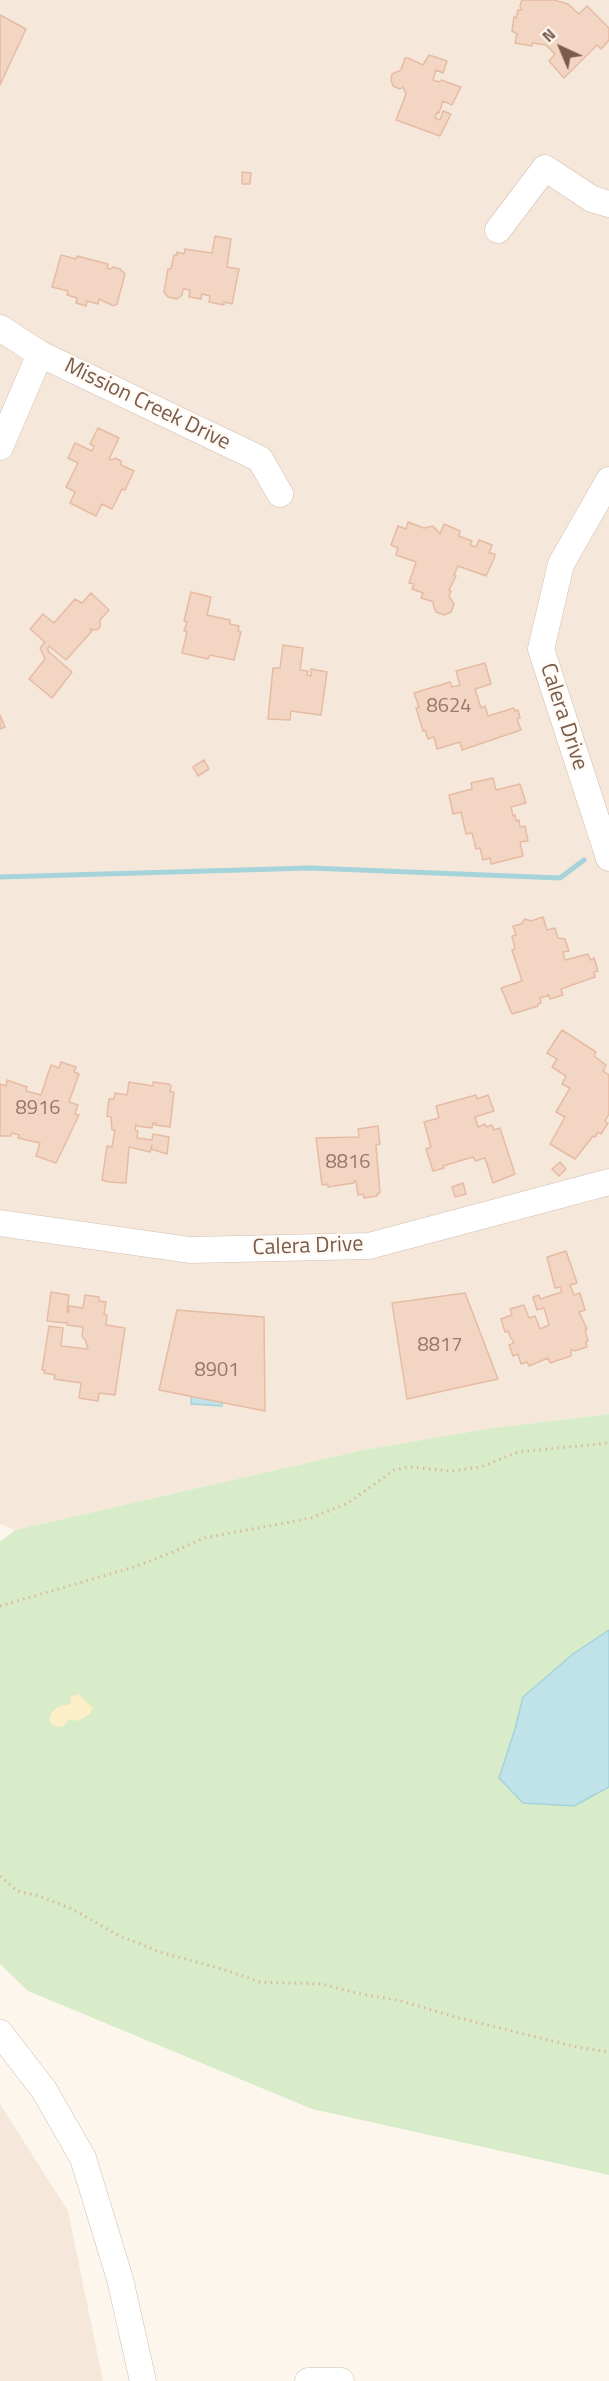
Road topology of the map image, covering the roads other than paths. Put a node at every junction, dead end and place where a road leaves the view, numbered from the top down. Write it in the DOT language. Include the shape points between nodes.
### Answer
graph roads {
  1 [pos="609,204"];
  2 [pos="498,230"];
  3 [pos="0,328"];
  4 [pos="40,354"];
  5 [pos="0,447"];
  6 [pos="609,480"];
  7 [pos="280,494"];
  8 [pos="609,858"];
  9 [pos="609,1182"];
  10 [pos="0,1223"];
  11 [pos="0,2032"];
  12 [pos="144,2381"];
  13 [pos="308,2381"];
  14 [pos="341,2381"];
  1 -- 2 [label="street" via="592,199 545,168"];
  3 -- 4 [label="street, Mission Creek Drive"];
  4 -- 5 [label="street"];
  4 -- 7 [label="street, Mission Creek Drive" via="260,459"];
  6 -- 8 [label="street, Calera Drive" via="561,564 541,649"];
  9 -- 10 [label="street, Calera Drive" via="369,1246 190,1250"];
  11 -- 12 [label="street" via="44,2090 83,2158 120,2279"];
  13 -- 14 [label="street"];
}
